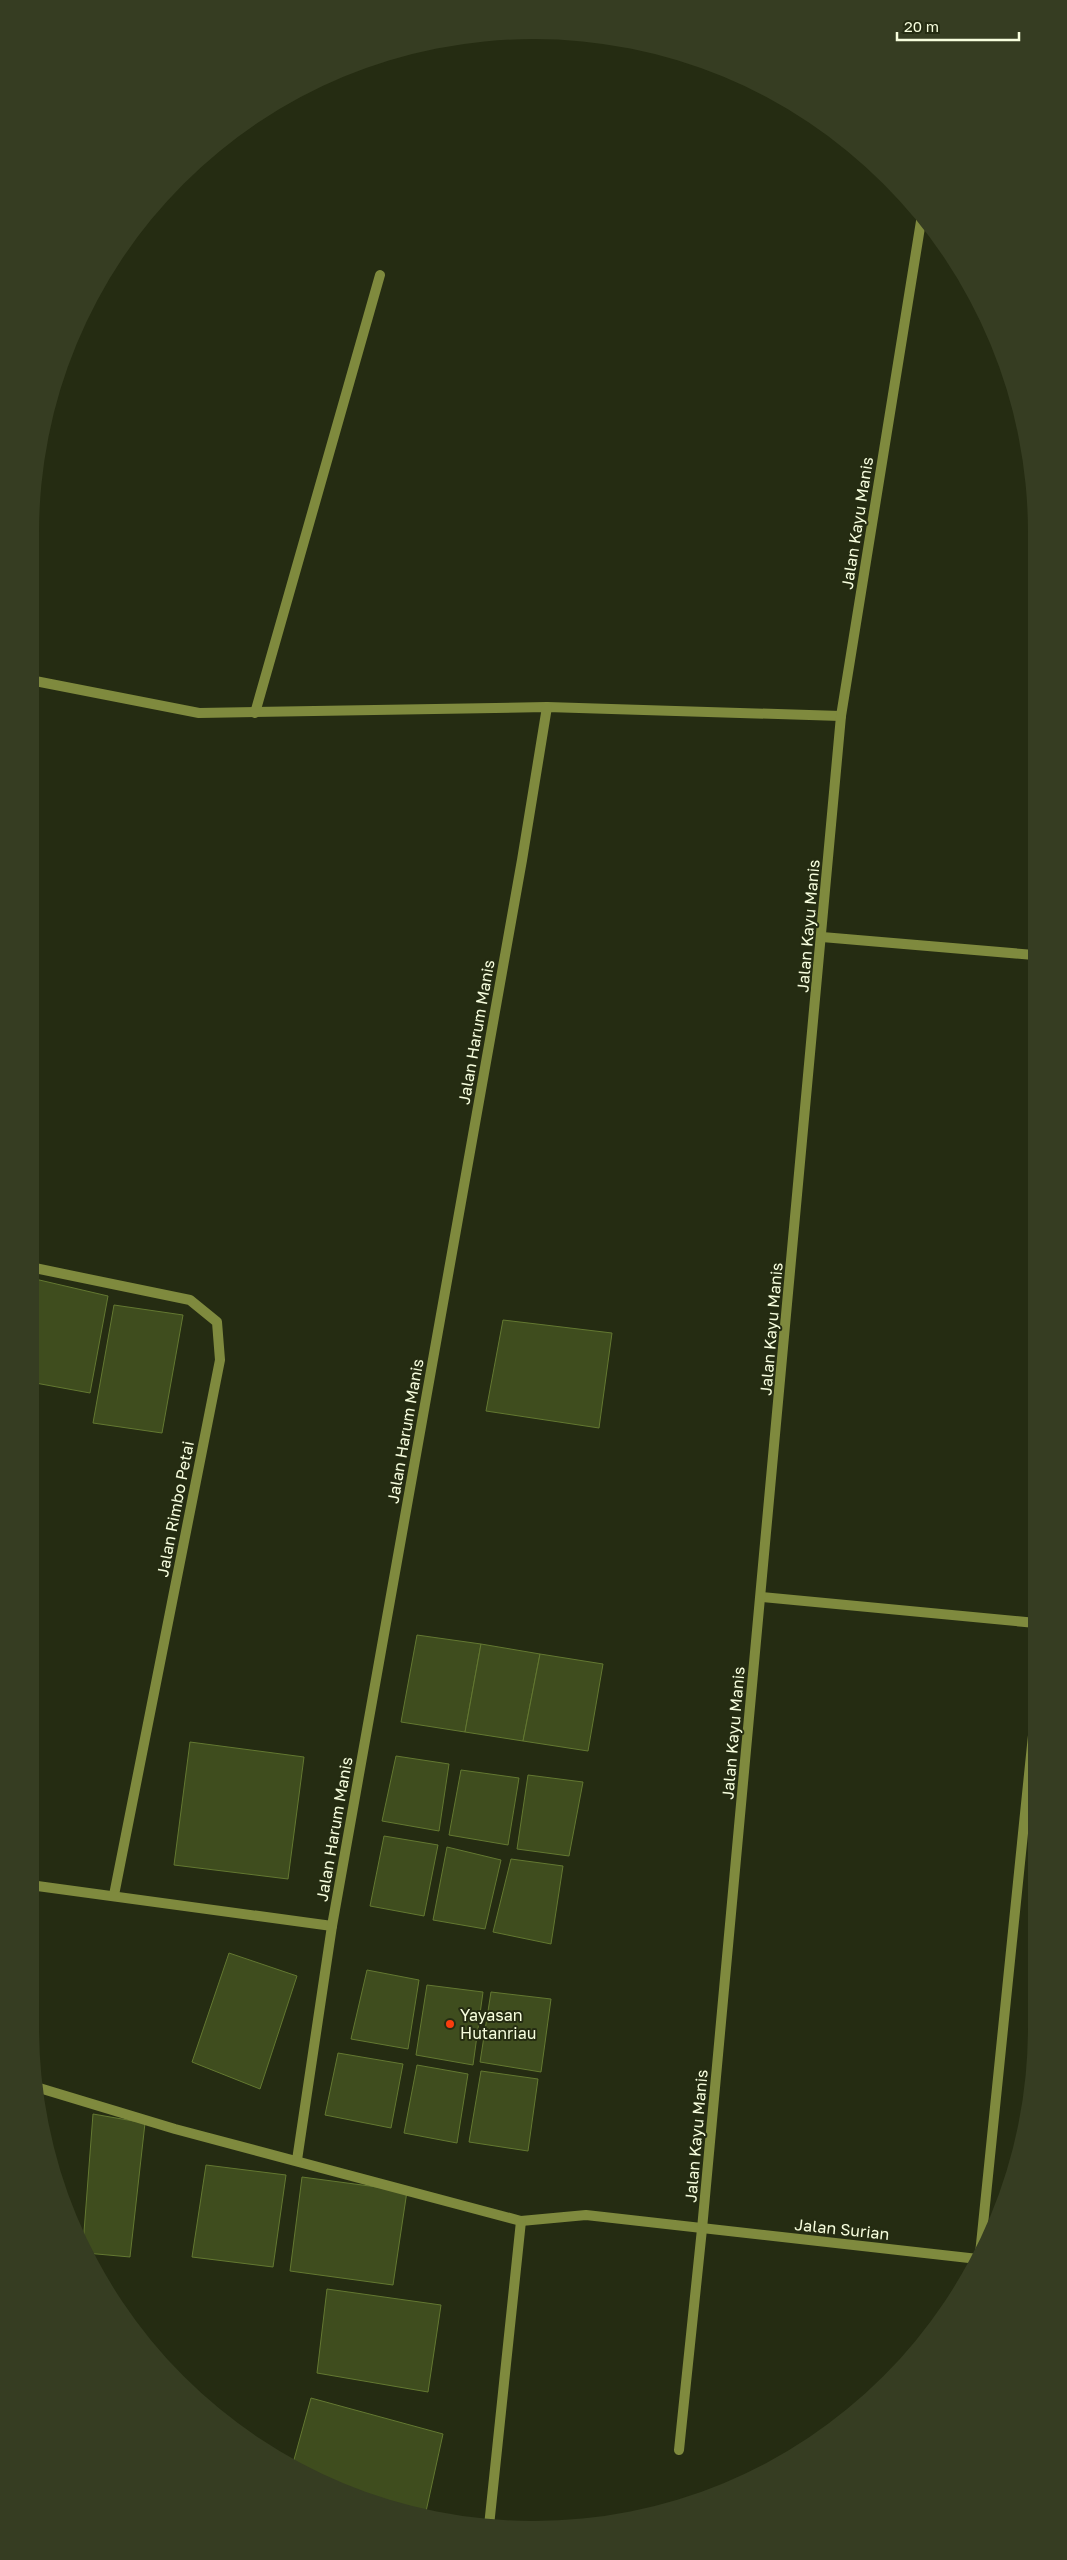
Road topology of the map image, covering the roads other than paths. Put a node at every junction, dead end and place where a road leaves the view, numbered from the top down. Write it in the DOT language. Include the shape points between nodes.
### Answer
graph roads {
  1 [pos="920,225"];
  2 [pos="380,275"];
  3 [pos="39,682"];
  4 [pos="547,707"];
  5 [pos="256,713"];
  6 [pos="841,716"];
  7 [pos="822,937"];
  8 [pos="1028,954"];
  9 [pos="39,1268"];
  10 [pos="761,1597"];
  11 [pos="1028,1621"];
  12 [pos="1028,1784"];
  13 [pos="39,1886"];
  14 [pos="114,1895"];
  15 [pos="332,1926"];
  16 [pos="43,2089"];
  17 [pos="296,2160"];
  18 [pos="521,2221"];
  19 [pos="702,2229"];
  20 [pos="982,2235"];
  21 [pos="970,2258"];
  22 [pos="679,2450"];
  23 [pos="490,2519"];
  1 -- 6 [label="street, Jalan Kayu Manis"];
  2 -- 5 [label="street"];
  3 -- 5 [label="street" via="199,713"];
  4 -- 5 [label="street"];
  4 -- 6 [label="street"];
  4 -- 15 [label="street, Jalan Harum Manis"];
  6 -- 7 [label="street, Jalan Kayu Manis"];
  7 -- 8 [label="street"];
  7 -- 10 [label="street, Jalan Kayu Manis"];
  9 -- 14 [label="street, Jalan Rimbo Petai" via="190,1300 217,1322 220,1360"];
  10 -- 11 [label="street"];
  10 -- 19 [label="street, Jalan Kayu Manis"];
  12 -- 20 [label="street"];
  13 -- 14 [label="street"];
  14 -- 15 [label="street"];
  15 -- 17 [label="street, Jalan Harum Manis"];
  16 -- 17 [label="street" via="175,2129"];
  17 -- 18 [label="street"];
  18 -- 19 [label="street, Jalan Surian" via="586,2215"];
  18 -- 23 [label="street"];
  19 -- 21 [label="street, Jalan Surian"];
  19 -- 22 [label="street, Jalan Kayu Manis"];
}
